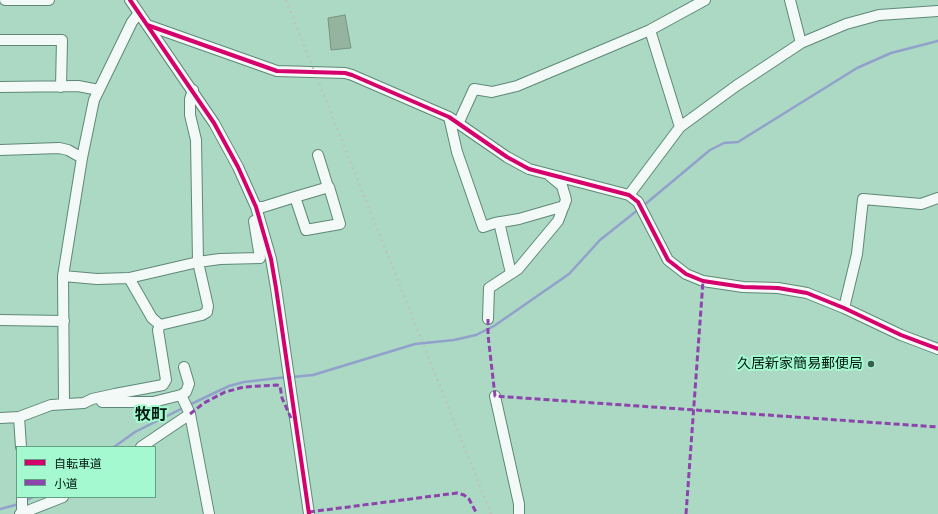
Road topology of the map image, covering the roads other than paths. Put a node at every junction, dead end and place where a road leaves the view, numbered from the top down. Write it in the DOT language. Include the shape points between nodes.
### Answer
graph roads {
  1 [pos="5,0"];
  2 [pos="49,0"];
  3 [pos="130,0"];
  4 [pos="705,0"];
  5 [pos="790,0"];
  6 [pos="938,11"];
  7 [pos="139,12"];
  8 [pos="147,25"];
  9 [pos="650,30"];
  10 [pos="0,40"];
  11 [pos="801,43"];
  12 [pos="0,87"];
  13 [pos="61,87"];
  14 [pos="98,90"];
  15 [pos="193,90"];
  16 [pos="449,117"];
  17 [pos="458,124"];
  18 [pos="680,127"];
  19 [pos="0,150"];
  20 [pos="318,155"];
  21 [pos="82,158"];
  22 [pos="550,176"];
  23 [pos="328,187"];
  24 [pos="629,195"];
  25 [pos="296,197"];
  26 [pos="938,198"];
  27 [pos="255,205"];
  28 [pos="564,206"];
  29 [pos="499,222"];
  30 [pos="198,262"];
  31 [pos="514,272"];
  32 [pos="63,276"];
  33 [pos="129,278"];
  34 [pos="844,308"];
  35 [pos="488,319"];
  36 [pos="0,320"];
  37 [pos="64,320"];
  38 [pos="160,325"];
  39 [pos="938,349"];
  40 [pos="184,367"];
  41 [pos="495,396"];
  42 [pos="182,397"];
  43 [pos="64,403"];
  44 [pos="84,403"];
  45 [pos="189,413"];
  46 [pos="19,417"];
  47 [pos="0,418"];
  48 [pos="21,446"];
  49 [pos="142,446"];
  50 [pos="22,498"];
  51 [pos="60,498"];
  52 [pos="21,513"];
  53 [pos="209,514"];
  54 [pos="309,514"];
  55 [pos="519,514"];
  1 -- 2 [label="street"];
  3 -- 7 [label="street"];
  4 -- 9 [label="street"];
  5 -- 11 [label="street"];
  6 -- 11 [label="street" via="879,15 846,24"];
  7 -- 8 [label="street"];
  7 -- 14 [label="street"];
  8 -- 15 [label="street"];
  8 -- 16 [label="street" via="277,71 345,73"];
  9 -- 17 [label="street" via="517,86 492,92 474,89"];
  9 -- 18 [label="street"];
  10 -- 13 [label="street" via="62,40"];
  11 -- 18 [label="street"];
  12 -- 13 [label="street"];
  13 -- 14 [label="street" via="78,86"];
  14 -- 21 [label="street"];
  15 -- 27 [label="street" via="238,167"];
  15 -- 30 [label="street" via="190,115 196,140"];
  16 -- 17 [label="street"];
  16 -- 29 [label="street" via="457,152 484,227"];
  17 -- 22 [label="street" via="521,165"];
  18 -- 24 [label="street"];
  19 -- 21 [label="street" via="59,148"];
  20 -- 23 [label="street"];
  21 -- 32 [label="street"];
  22 -- 24 [label="street"];
  22 -- 28 [label="street" via="562,186 566,200"];
  23 -- 25 [label="street"];
  23 -- 25 [label="street" via="340,224 306,230"];
  24 -- 34 [label="street" via="638,202 668,260 686,274 715,283 795,290"];
  25 -- 27 [label="street" via="263,206"];
  26 -- 34 [label="street" via="922,204 863,199 857,254"];
  27 -- 30 [label="street" via="250,208 260,258"];
  27 -- 54 [label="street" via="271,259"];
  28 -- 29 [label="street" via="519,220"];
  28 -- 31 [label="street" via="558,221"];
  29 -- 31 [label="street" via="510,269"];
  30 -- 33 [label="street"];
  30 -- 38 [label="street" via="208,306 207,312"];
  31 -- 35 [label="street" via="489,288"];
  32 -- 33 [label="street"];
  32 -- 37 [label="street"];
  33 -- 38 [label="street" via="152,318"];
  34 -- 39 [label="street"];
  36 -- 37 [label="street"];
  37 -- 43 [label="street"];
  38 -- 44 [label="street" via="158,330 166,380 163,386 92,399"];
  40 -- 42 [label="street" via="189,384"];
  41 -- 55 [label="street"];
  42 -- 44 [label="street" via="152,402"];
  42 -- 45 [label="street"];
  43 -- 44 [label="street"];
  43 -- 46 [label="street" via="38,408"];
  45 -- 49 [label="street"];
  45 -- 53 [label="street"];
  46 -- 47 [label="street"];
  46 -- 48 [label="street"];
  50 -- 52 [label="street"];
  51 -- 52 [label="street"];
}
